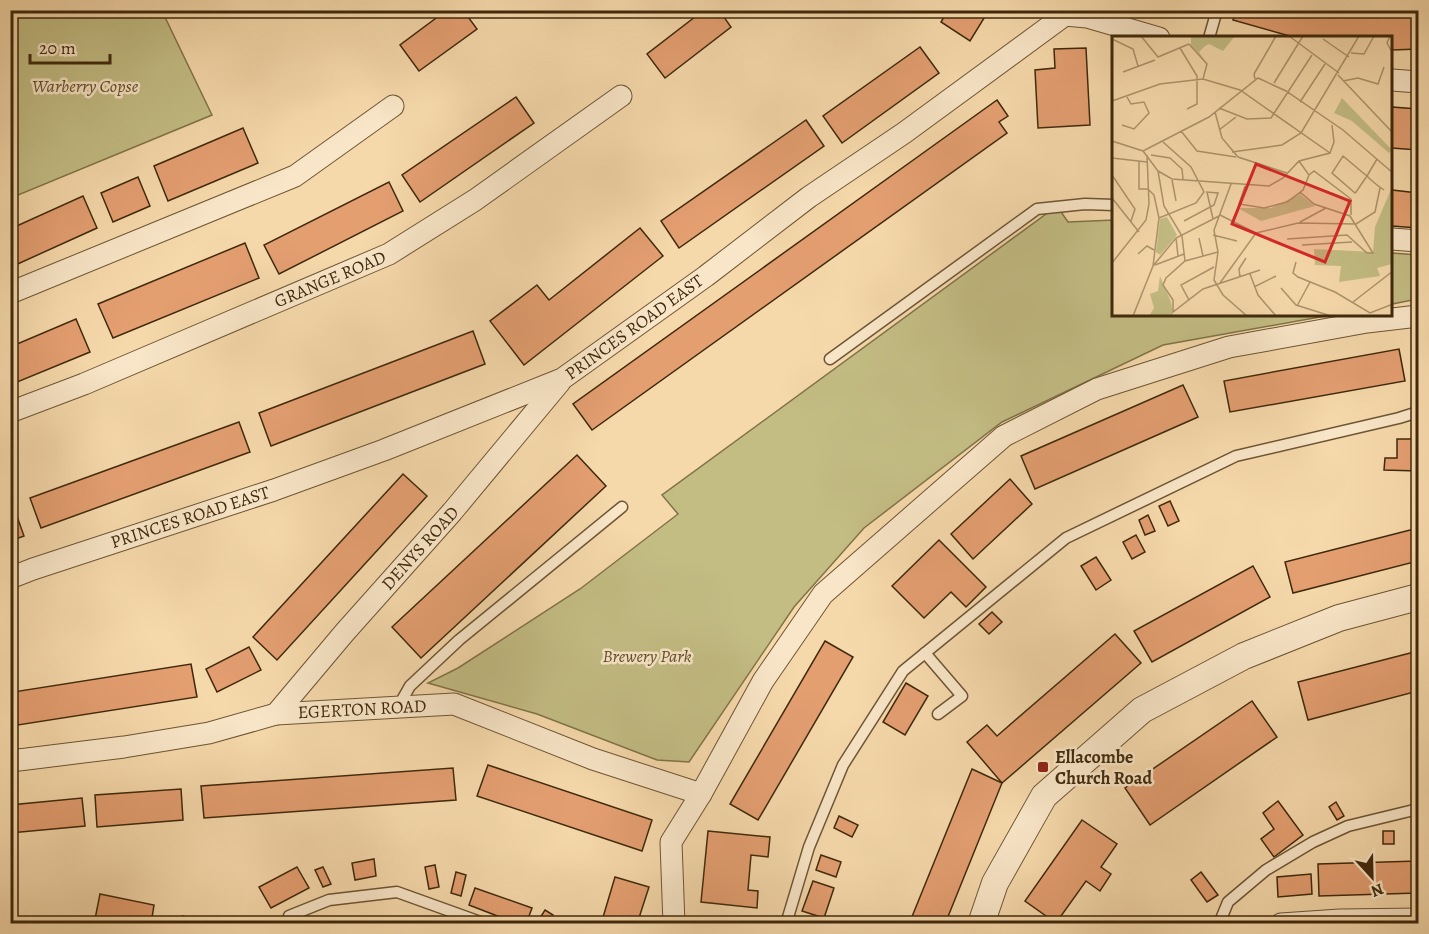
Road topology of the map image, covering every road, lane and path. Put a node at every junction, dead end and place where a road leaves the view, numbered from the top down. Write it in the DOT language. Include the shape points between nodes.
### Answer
graph roads {
  1 [pos="1217,10"];
  2 [pos="1065,13"];
  3 [pos="1153,36"];
  4 [pos="1210,36"];
  5 [pos="1393,80"];
  6 [pos="1419,82"];
  7 [pos="621,96"];
  8 [pos="393,106"];
  9 [pos="1112,205"];
  10 [pos="1393,239"];
  11 [pos="1419,241"];
  12 [pos="10,293"];
  13 [pos="1419,316"];
  14 [pos="830,359"];
  15 [pos="562,379"];
  16 [pos="10,412"];
  17 [pos="1419,412"];
  18 [pos="622,507"];
  19 [pos="10,578"];
  20 [pos="1419,597"];
  21 [pos="925,653"];
  22 [pos="398,707"];
  23 [pos="276,714"];
  24 [pos="938,714"];
  25 [pos="10,759"];
  26 [pos="701,794"];
  27 [pos="1419,809"];
  28 [pos="289,916"];
  29 [pos="1419,919"];
  30 [pos="486,924"];
  31 [pos="674,924"];
  32 [pos="786,924"];
  33 [pos="981,924"];
  34 [pos="1219,924"];
  35 [pos="1281,924"];
  1 -- 4 [label="lane"];
  2 -- 3 [label="street"];
  2 -- 15 [label="street, PRINCES ROAD EAST"];
  5 -- 6 [label="street"];
  7 -- 16 [label="street, GRANGE ROAD" via="475,200 389,254"];
  8 -- 12 [label="street" via="295,176"];
  9 -- 14 [label="lane" via="1037,209"];
  10 -- 11 [label="street"];
  13 -- 26 [label="street" via="1229,347 1097,389 1004,436 824,594 764,681"];
  15 -- 19 [label="street, PRINCES ROAD EAST" via="274,490"];
  15 -- 23 [label="street, DENYS ROAD"];
  17 -- 21 [label="lane" via="1236,456 1066,538"];
  18 -- 22 [label="lane" via="459,640 410,686"];
  20 -- 33 [label="street" via="1339,618 1244,656 1142,710 1044,796 995,883"];
  21 -- 24 [label="lane" via="962,696"];
  21 -- 32 [label="lane" via="903,671 843,765 809,847"];
  22 -- 23 [label="street, EGERTON ROAD"];
  22 -- 26 [label="street, EGERTON ROAD" via="454,704 593,759"];
  23 -- 25 [label="street, EGERTON ROAD" via="209,733"];
  26 -- 31 [label="street" via="671,842"];
  27 -- 34 [label="lane" via="1348,826 1313,842 1266,870 1228,903"];
  28 -- 30 [label="lane" via="329,900 397,892"];
  29 -- 35 [label="street"];
}
